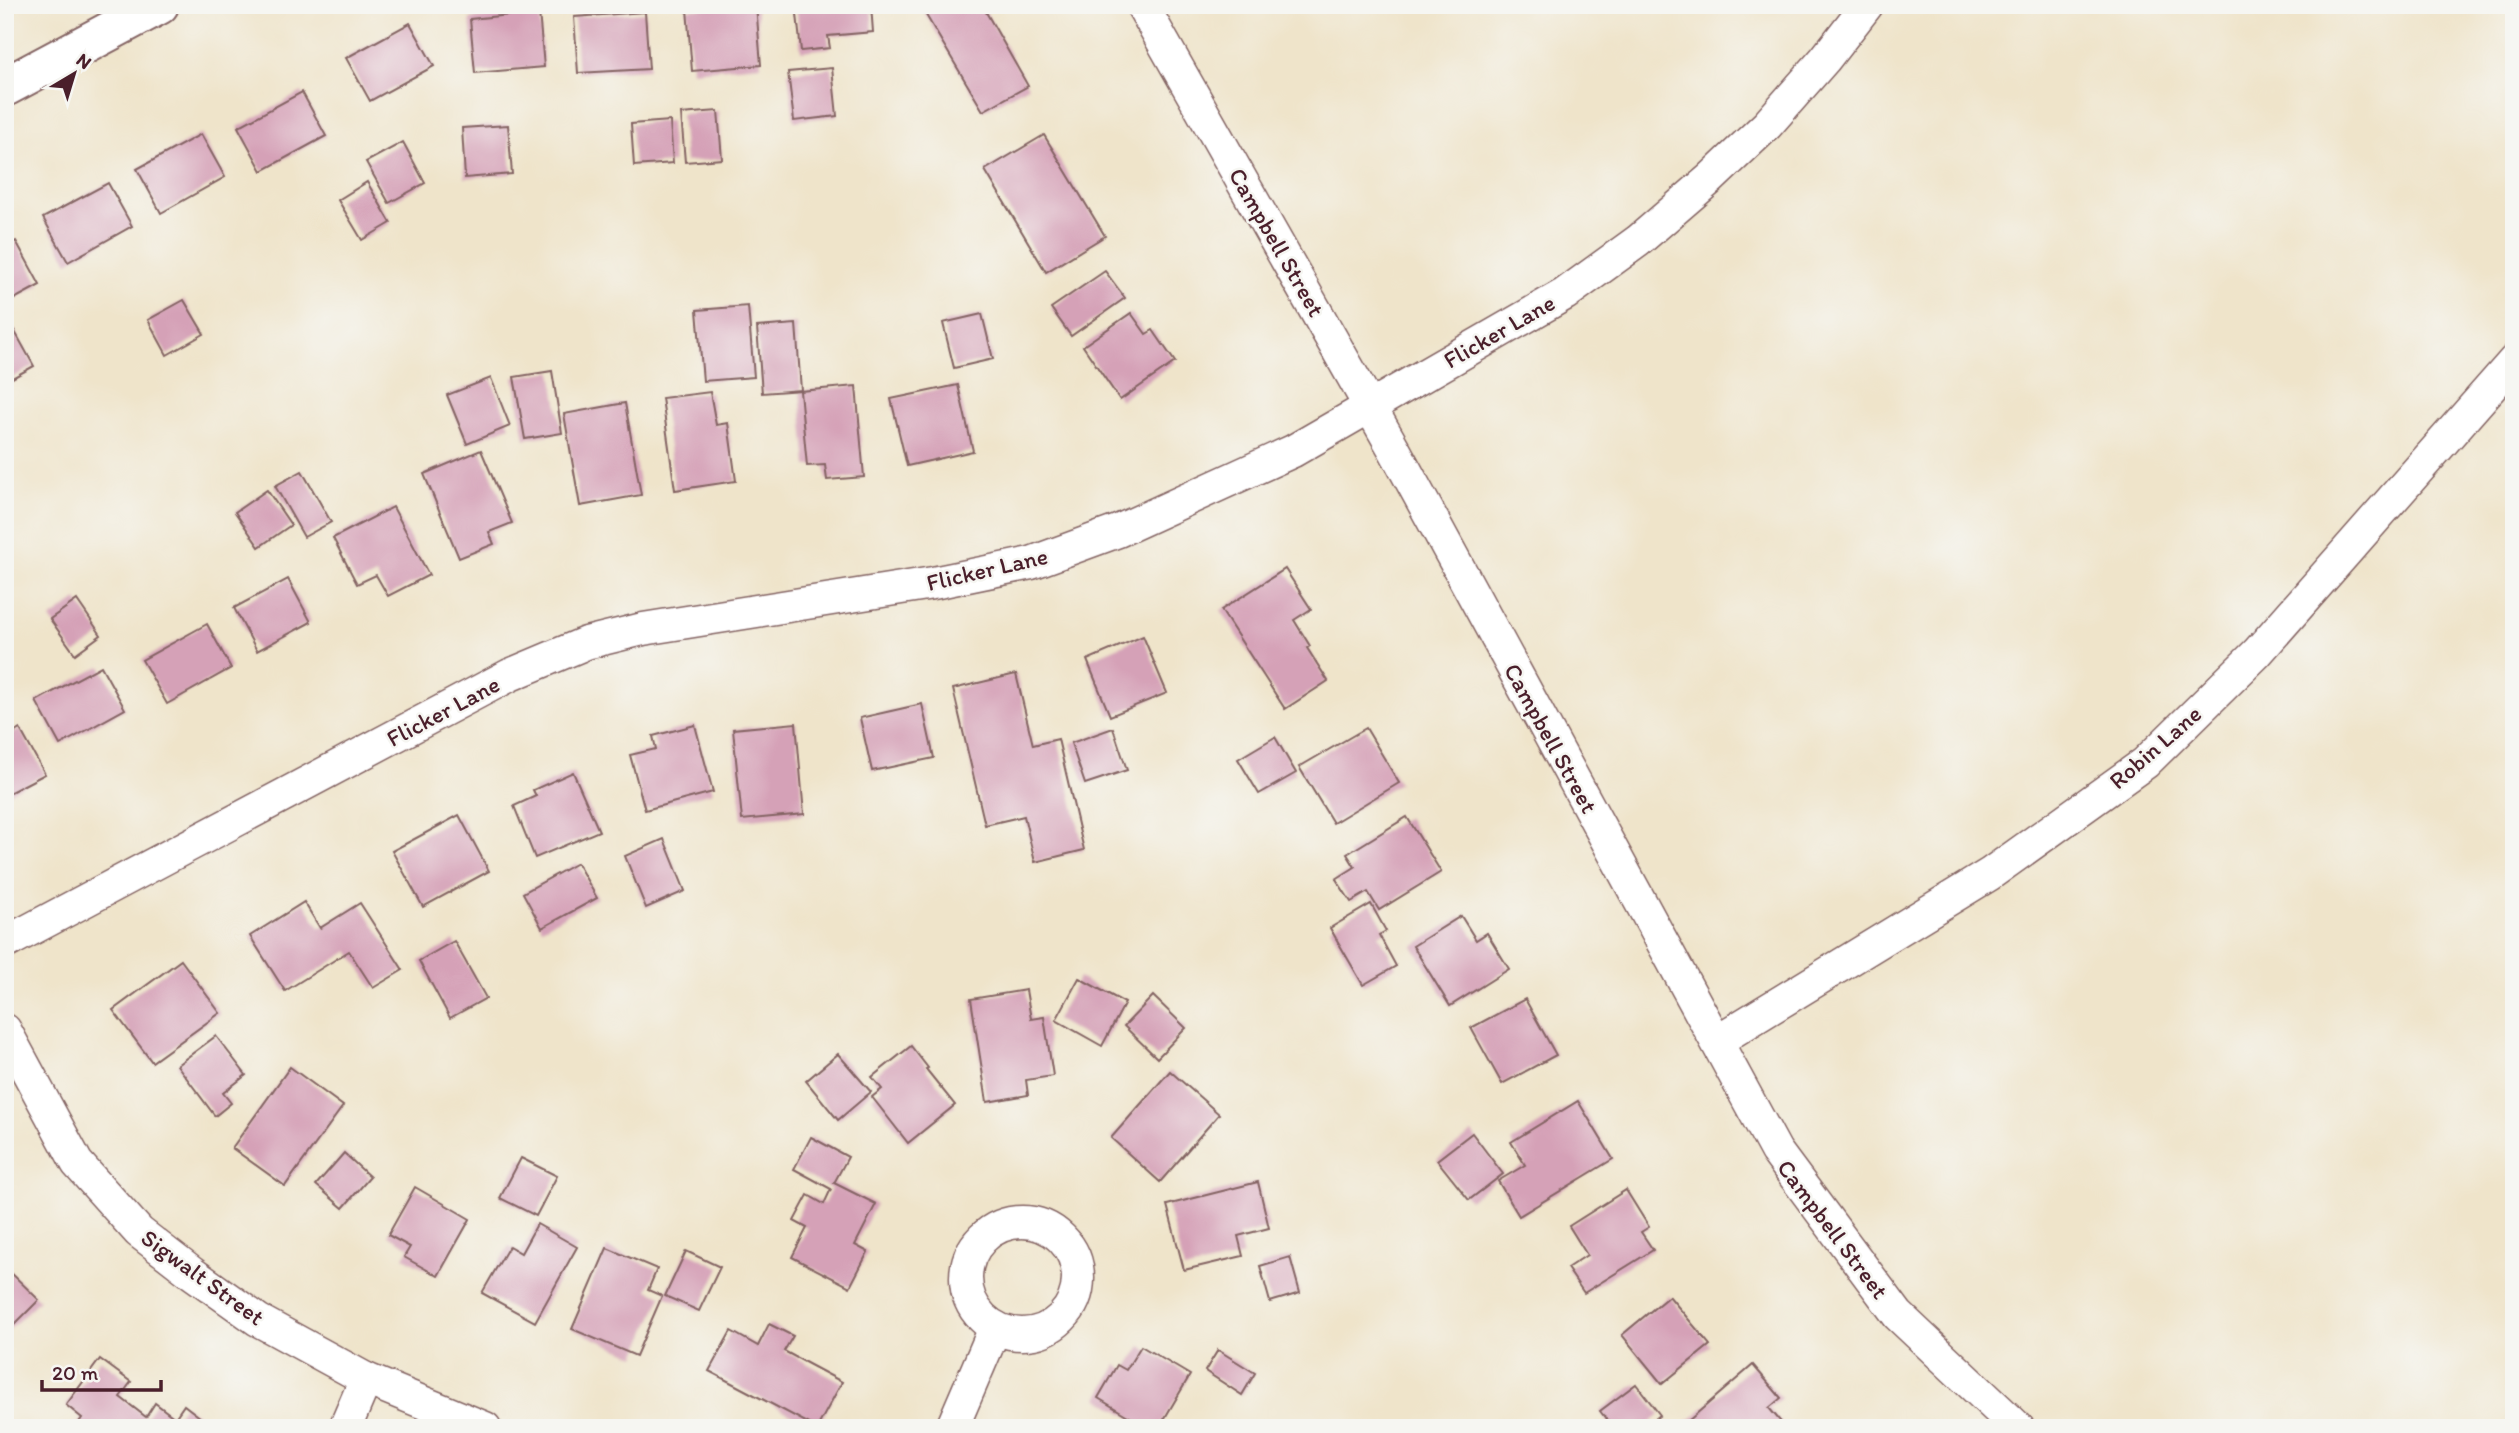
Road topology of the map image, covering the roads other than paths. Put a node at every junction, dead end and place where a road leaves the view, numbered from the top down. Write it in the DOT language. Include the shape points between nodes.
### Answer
graph roads {
  1 [pos="159,5"];
  2 [pos="1142,5"];
  3 [pos="1867,5"];
  4 [pos="5,87"];
  5 [pos="2514,361"];
  6 [pos="1370,406"];
  7 [pos="5,943"];
  8 [pos="5,1030"];
  9 [pos="1717,1041"];
  10 [pos="995,1328"];
  11 [pos="366,1379"];
  12 [pos="345,1428"];
  13 [pos="485,1428"];
  14 [pos="952,1428"];
  15 [pos="2018,1428"];
  1 -- 4 [label="street"];
  2 -- 6 [label="street, Campbell Street"];
  3 -- 6 [label="street, Flicker Lane" via="1767,125 1638,241 1564,293"];
  5 -- 9 [label="street, Robin Lane" via="2257,653 2144,762 1990,874"];
  6 -- 7 [label="street, Flicker Lane" via="1293,450 1186,500 1031,563 693,620 586,643 510,675"];
  6 -- 9 [label="street, Campbell Street"];
  8 -- 11 [label="street, Sigwalt Street" via="77,1163 139,1232 258,1320"];
  9 -- 15 [label="street, Campbell Street" via="1776,1151 1898,1315"];
  10 -- 14 [label="street"];
  11 -- 12 [label="street"];
  11 -- 13 [label="street, Sigwalt Street"];
}
